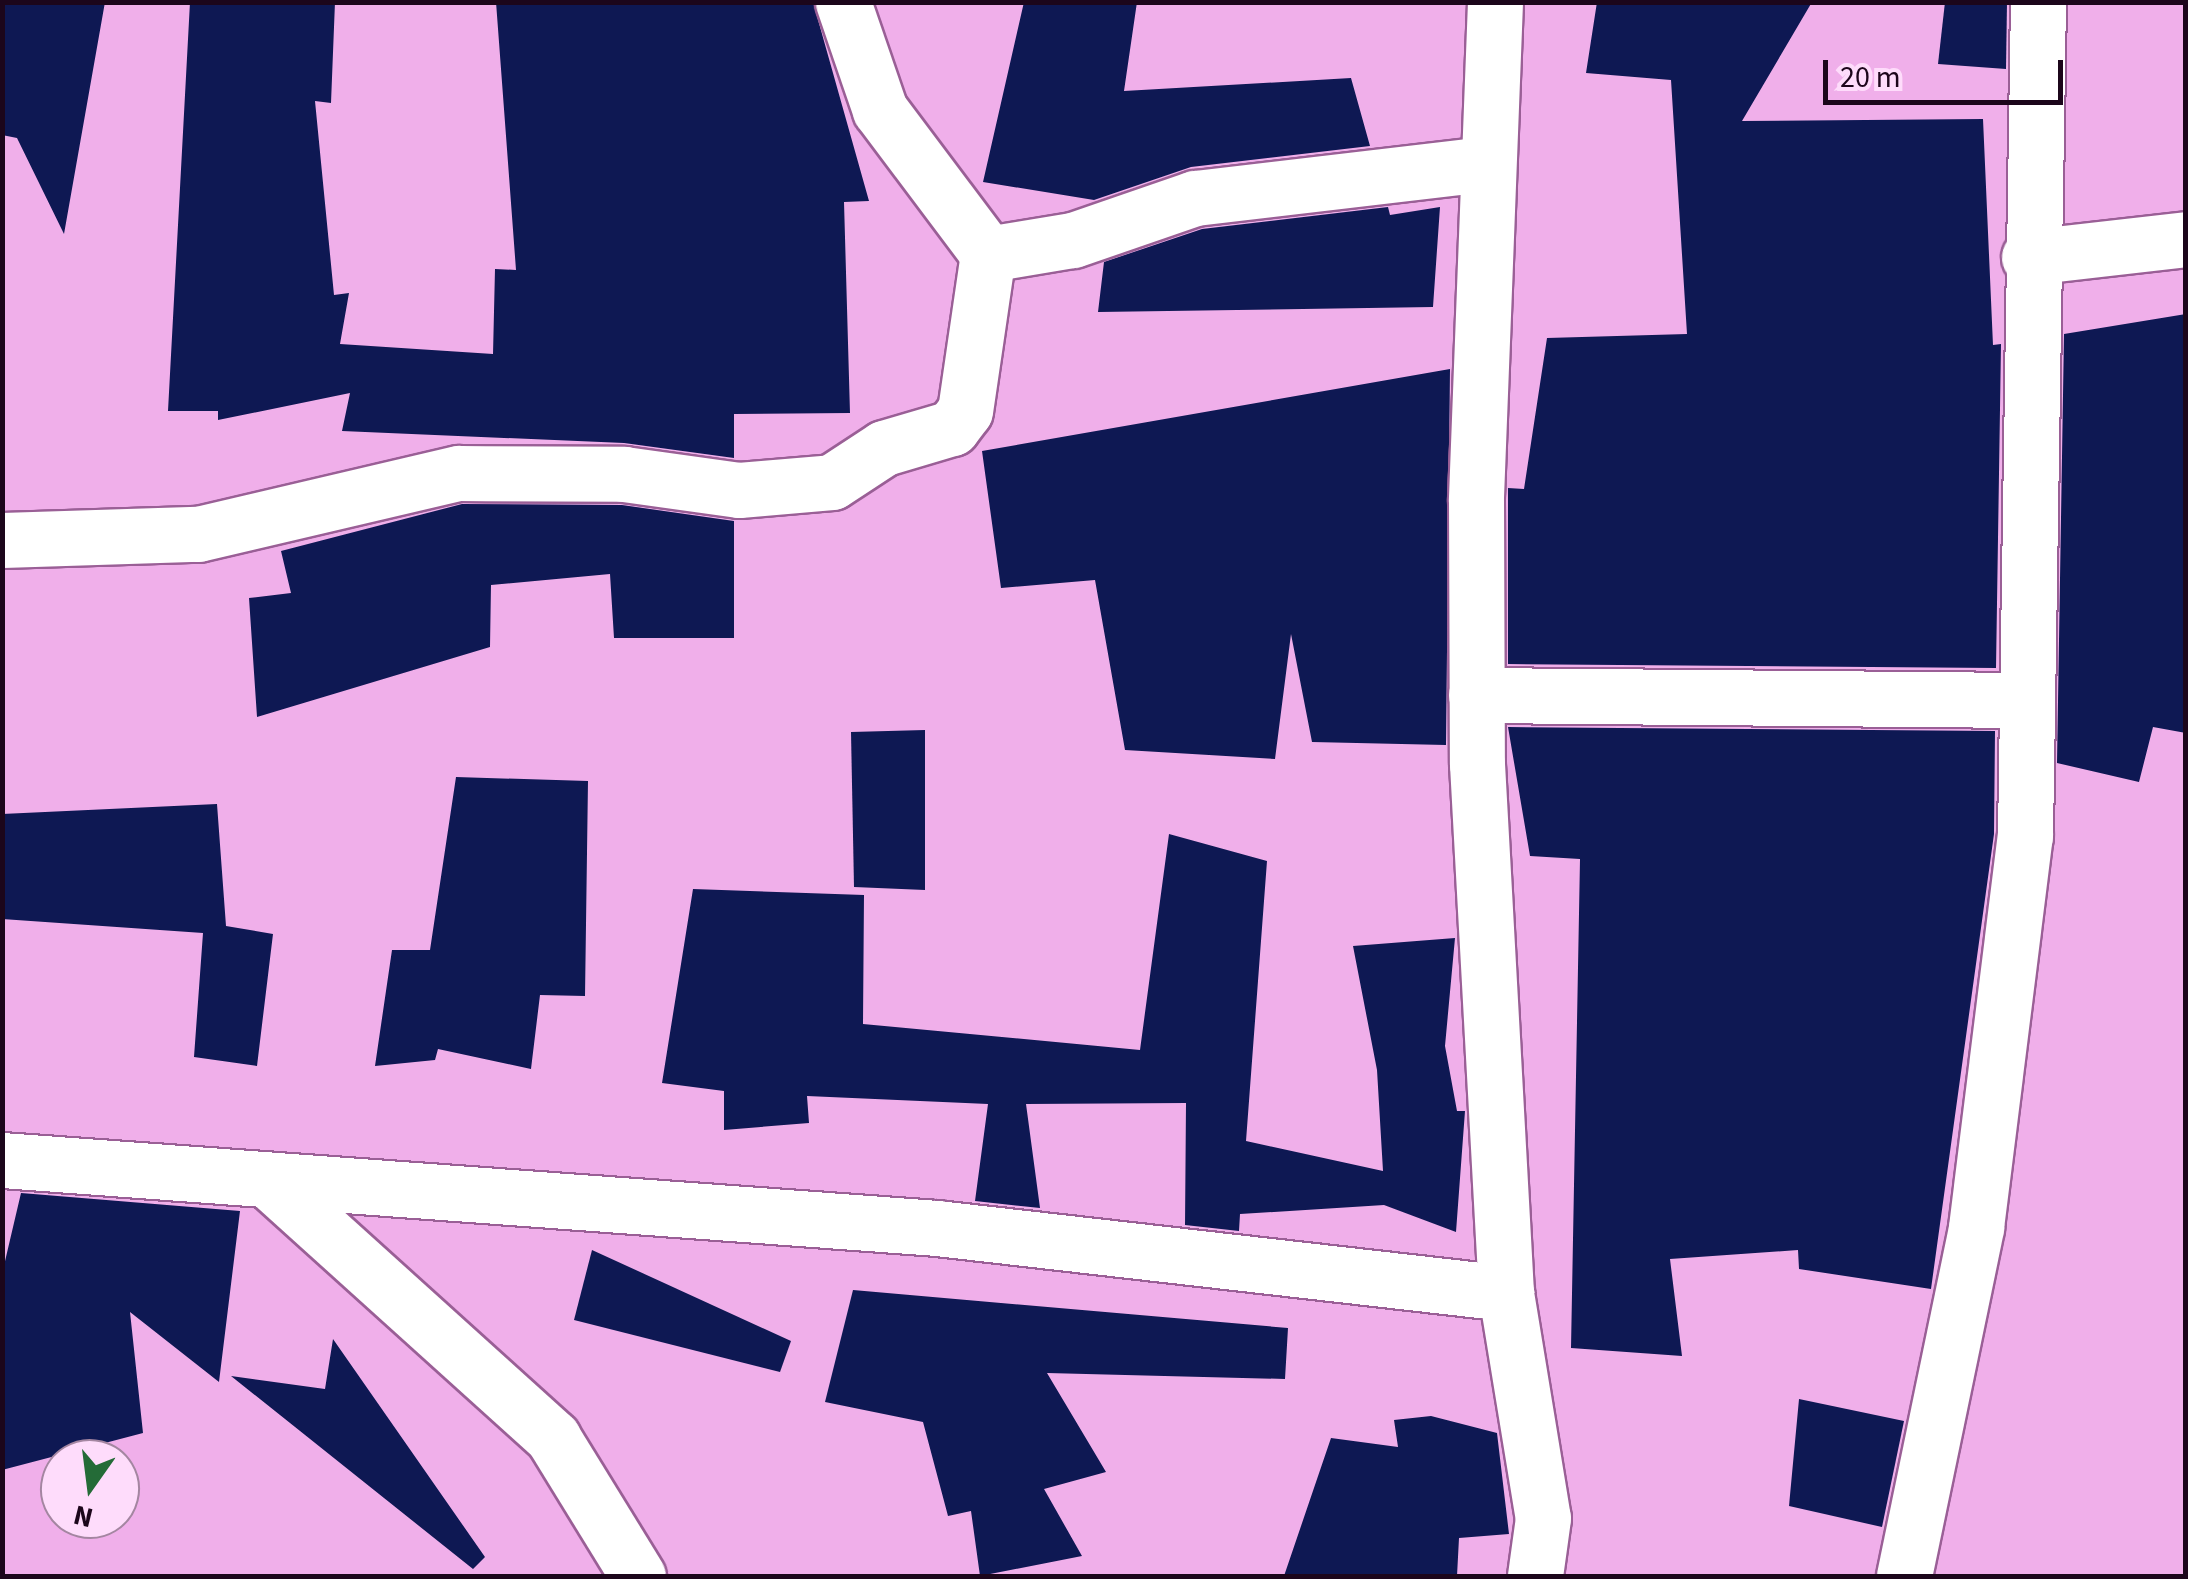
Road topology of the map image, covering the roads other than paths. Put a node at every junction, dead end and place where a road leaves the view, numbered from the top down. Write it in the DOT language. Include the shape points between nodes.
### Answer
graph roads {
  1 [pos="844,2"];
  2 [pos="1495,2"];
  3 [pos="2038,2"];
  4 [pos="1484,164"];
  5 [pos="2186,239"];
  6 [pos="988,254"];
  7 [pos="2030,257"];
  8 [pos="2,540"];
  9 [pos="1476,696"];
  10 [pos="2026,700"];
  11 [pos="2,1160"];
  12 [pos="269,1182"];
  13 [pos="1506,1293"];
  14 [pos="638,1576"];
  15 [pos="1535,1576"];
  16 [pos="1904,1576"];
  1 -- 6 [label="street" via="880,110"];
  2 -- 4 [label="street"];
  3 -- 7 [label="street"];
  4 -- 6 [label="street" via="1195,198 1073,240"];
  4 -- 9 [label="street"];
  5 -- 7 [label="street"];
  6 -- 8 [label="street" via="965,411 952,428 884,448 832,482 740,490 624,474 459,473 198,534"];
  7 -- 10 [label="street"];
  9 -- 10 [label="street"];
  9 -- 13 [label="street"];
  10 -- 16 [label="street" via="2025,836 1998,1077"];
  11 -- 12 [label="street"];
  12 -- 13 [label="street" via="937,1228"];
  12 -- 14 [label="street" via="553,1438"];
  13 -- 15 [label="street" via="1543,1518"];
}
